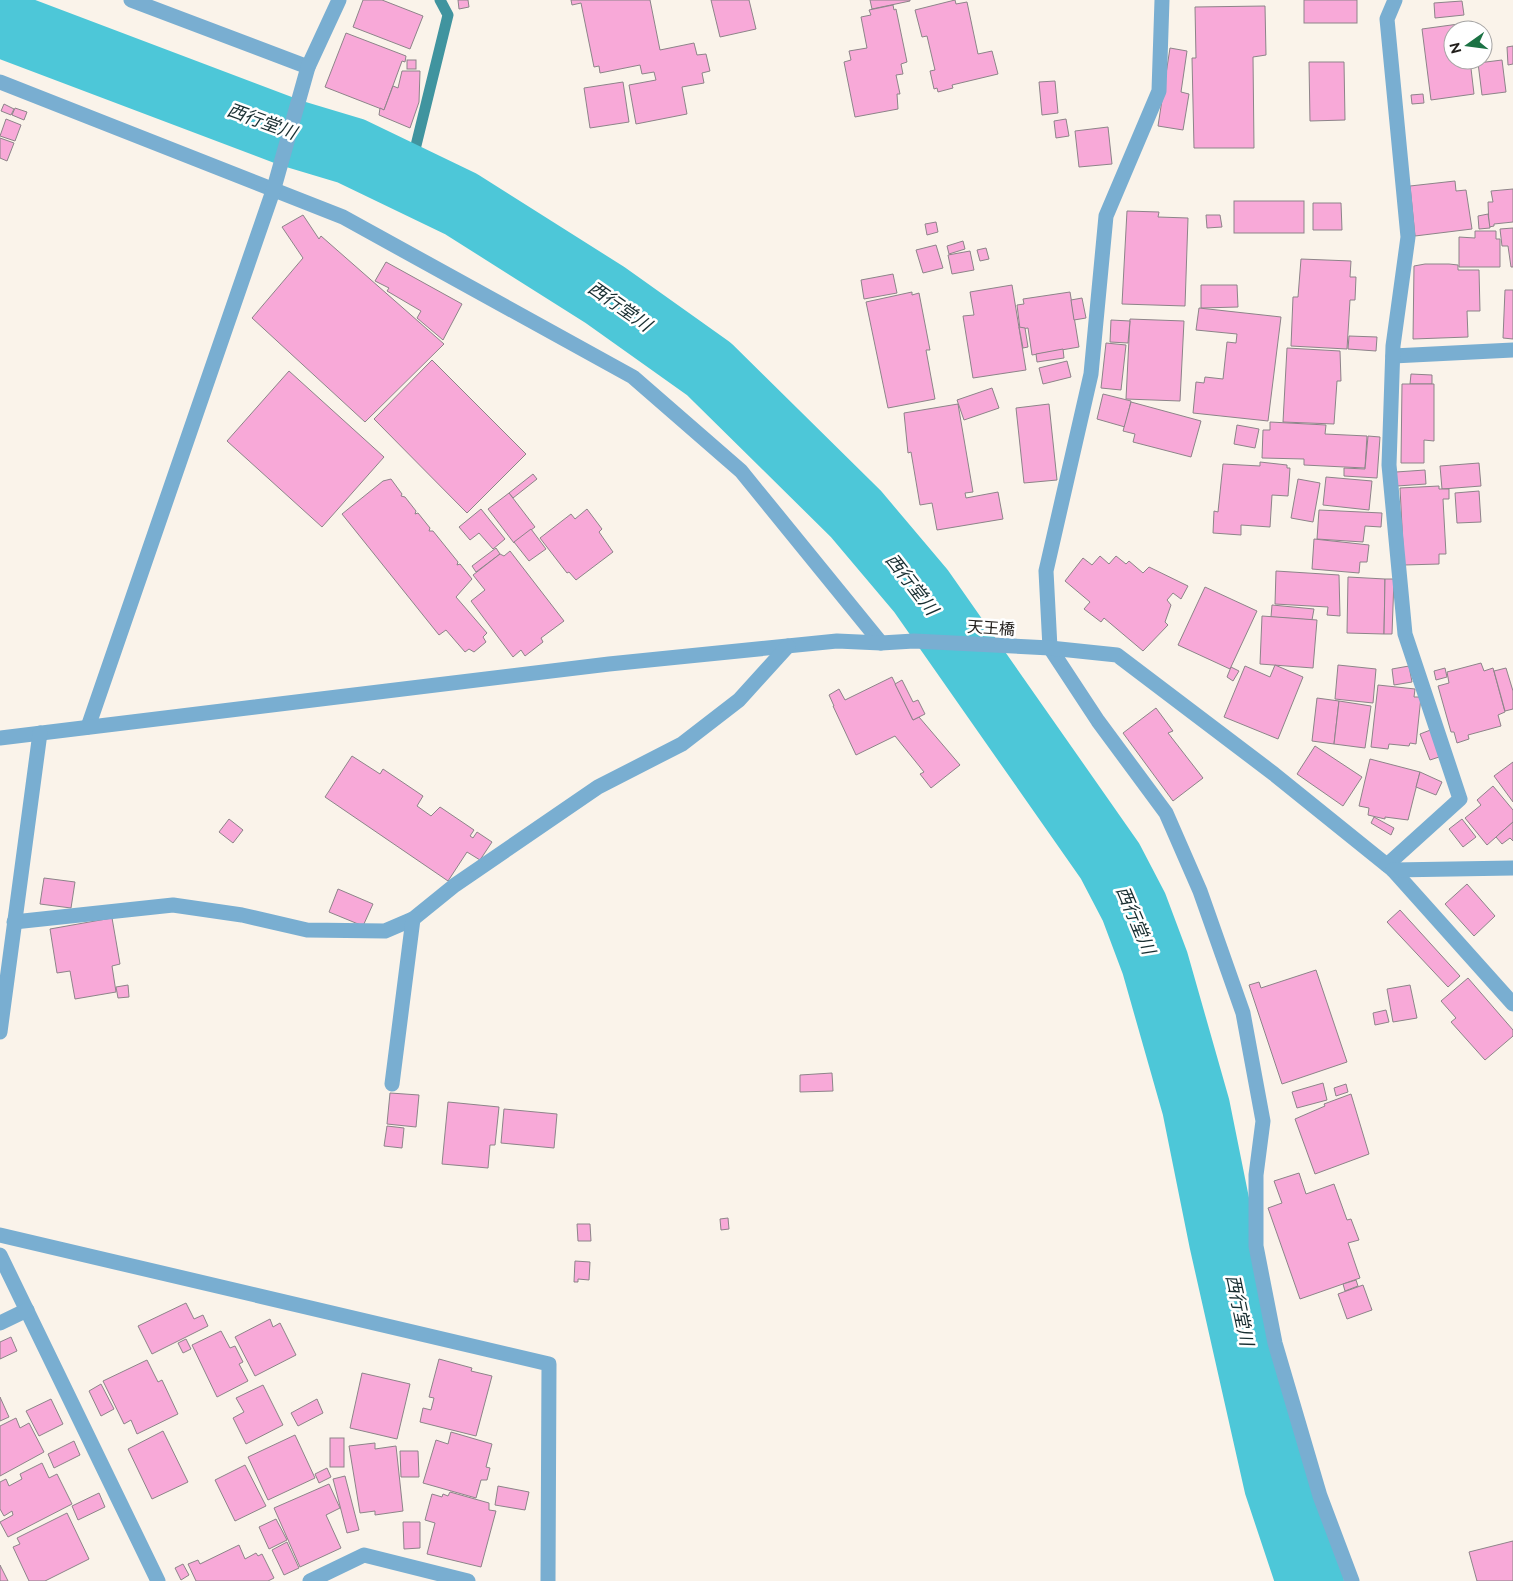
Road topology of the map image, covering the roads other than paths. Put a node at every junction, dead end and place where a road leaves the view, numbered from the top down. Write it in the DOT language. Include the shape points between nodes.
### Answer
graph roads {
  1 [pos="131,0"];
  2 [pos="339,0"];
  3 [pos="1162,0"];
  4 [pos="1395,0"];
  5 [pos="306,73"];
  6 [pos="0,82"];
  7 [pos="275,182"];
  8 [pos="1513,350"];
  9 [pos="1393,356"];
  10 [pos="881,643"];
  11 [pos="788,646"];
  12 [pos="1043,649"];
  13 [pos="88,727"];
  14 [pos="40,733"];
  15 [pos="0,738"];
  16 [pos="1390,867"];
  17 [pos="1513,868"];
  18 [pos="413,918"];
  19 [pos="14,922"];
  20 [pos="1513,1004"];
  21 [pos="0,1032"];
  22 [pos="392,1084"];
  23 [pos="0,1235"];
  24 [pos="0,1255"];
  25 [pos="27,1310"];
  26 [pos="0,1323"];
  27 [pos="158,1581"];
  28 [pos="310,1581"];
  29 [pos="468,1581"];
  30 [pos="548,1581"];
  31 [pos="1352,1581"];
  1 -- 5 [label="street"];
  2 -- 5 [label="street"];
  3 -- 12 [label="street" via="1159,91 1106,216 1091,374 1046,571"];
  4 -- 9 [label="street" via="1386,19 1408,237"];
  5 -- 7 [label="street"];
  6 -- 7 [label="street"];
  7 -- 10 [label="street" via="633,377 741,470"];
  7 -- 13 [label="street"];
  8 -- 9 [label="street"];
  9 -- 16 [label="street" via="1389,465 1405,634 1460,799"];
  10 -- 11 [label="street, 天王橋" via="837,641"];
  10 -- 12 [label="street, 天王橋" via="914,641"];
  11 -- 13 [label="street, 天王橋" via="609,664"];
  11 -- 18 [label="street" via="739,700 682,744 598,787 455,885"];
  12 -- 16 [label="street, 天王橋" via="1117,655"];
  12 -- 31 [label="street" via="1166,813 1200,890 1243,1013 1262,1121 1256,1175 1256,1246 1278,1352 1320,1496"];
  13 -- 14 [label="street, 天王橋"];
  14 -- 15 [label="street, 天王橋"];
  14 -- 19 [label="street"];
  16 -- 17 [label="street"];
  16 -- 20 [label="street, 天王橋"];
  18 -- 19 [label="street" via="385,931 307,930 242,915 173,905"];
  18 -- 22 [label="street"];
  19 -- 21 [label="street"];
  23 -- 30 [label="street" via="549,1364"];
  24 -- 25 [label="street"];
  25 -- 26 [label="street"];
  25 -- 27 [label="street"];
  28 -- 29 [label="street" via="364,1555"];
}
